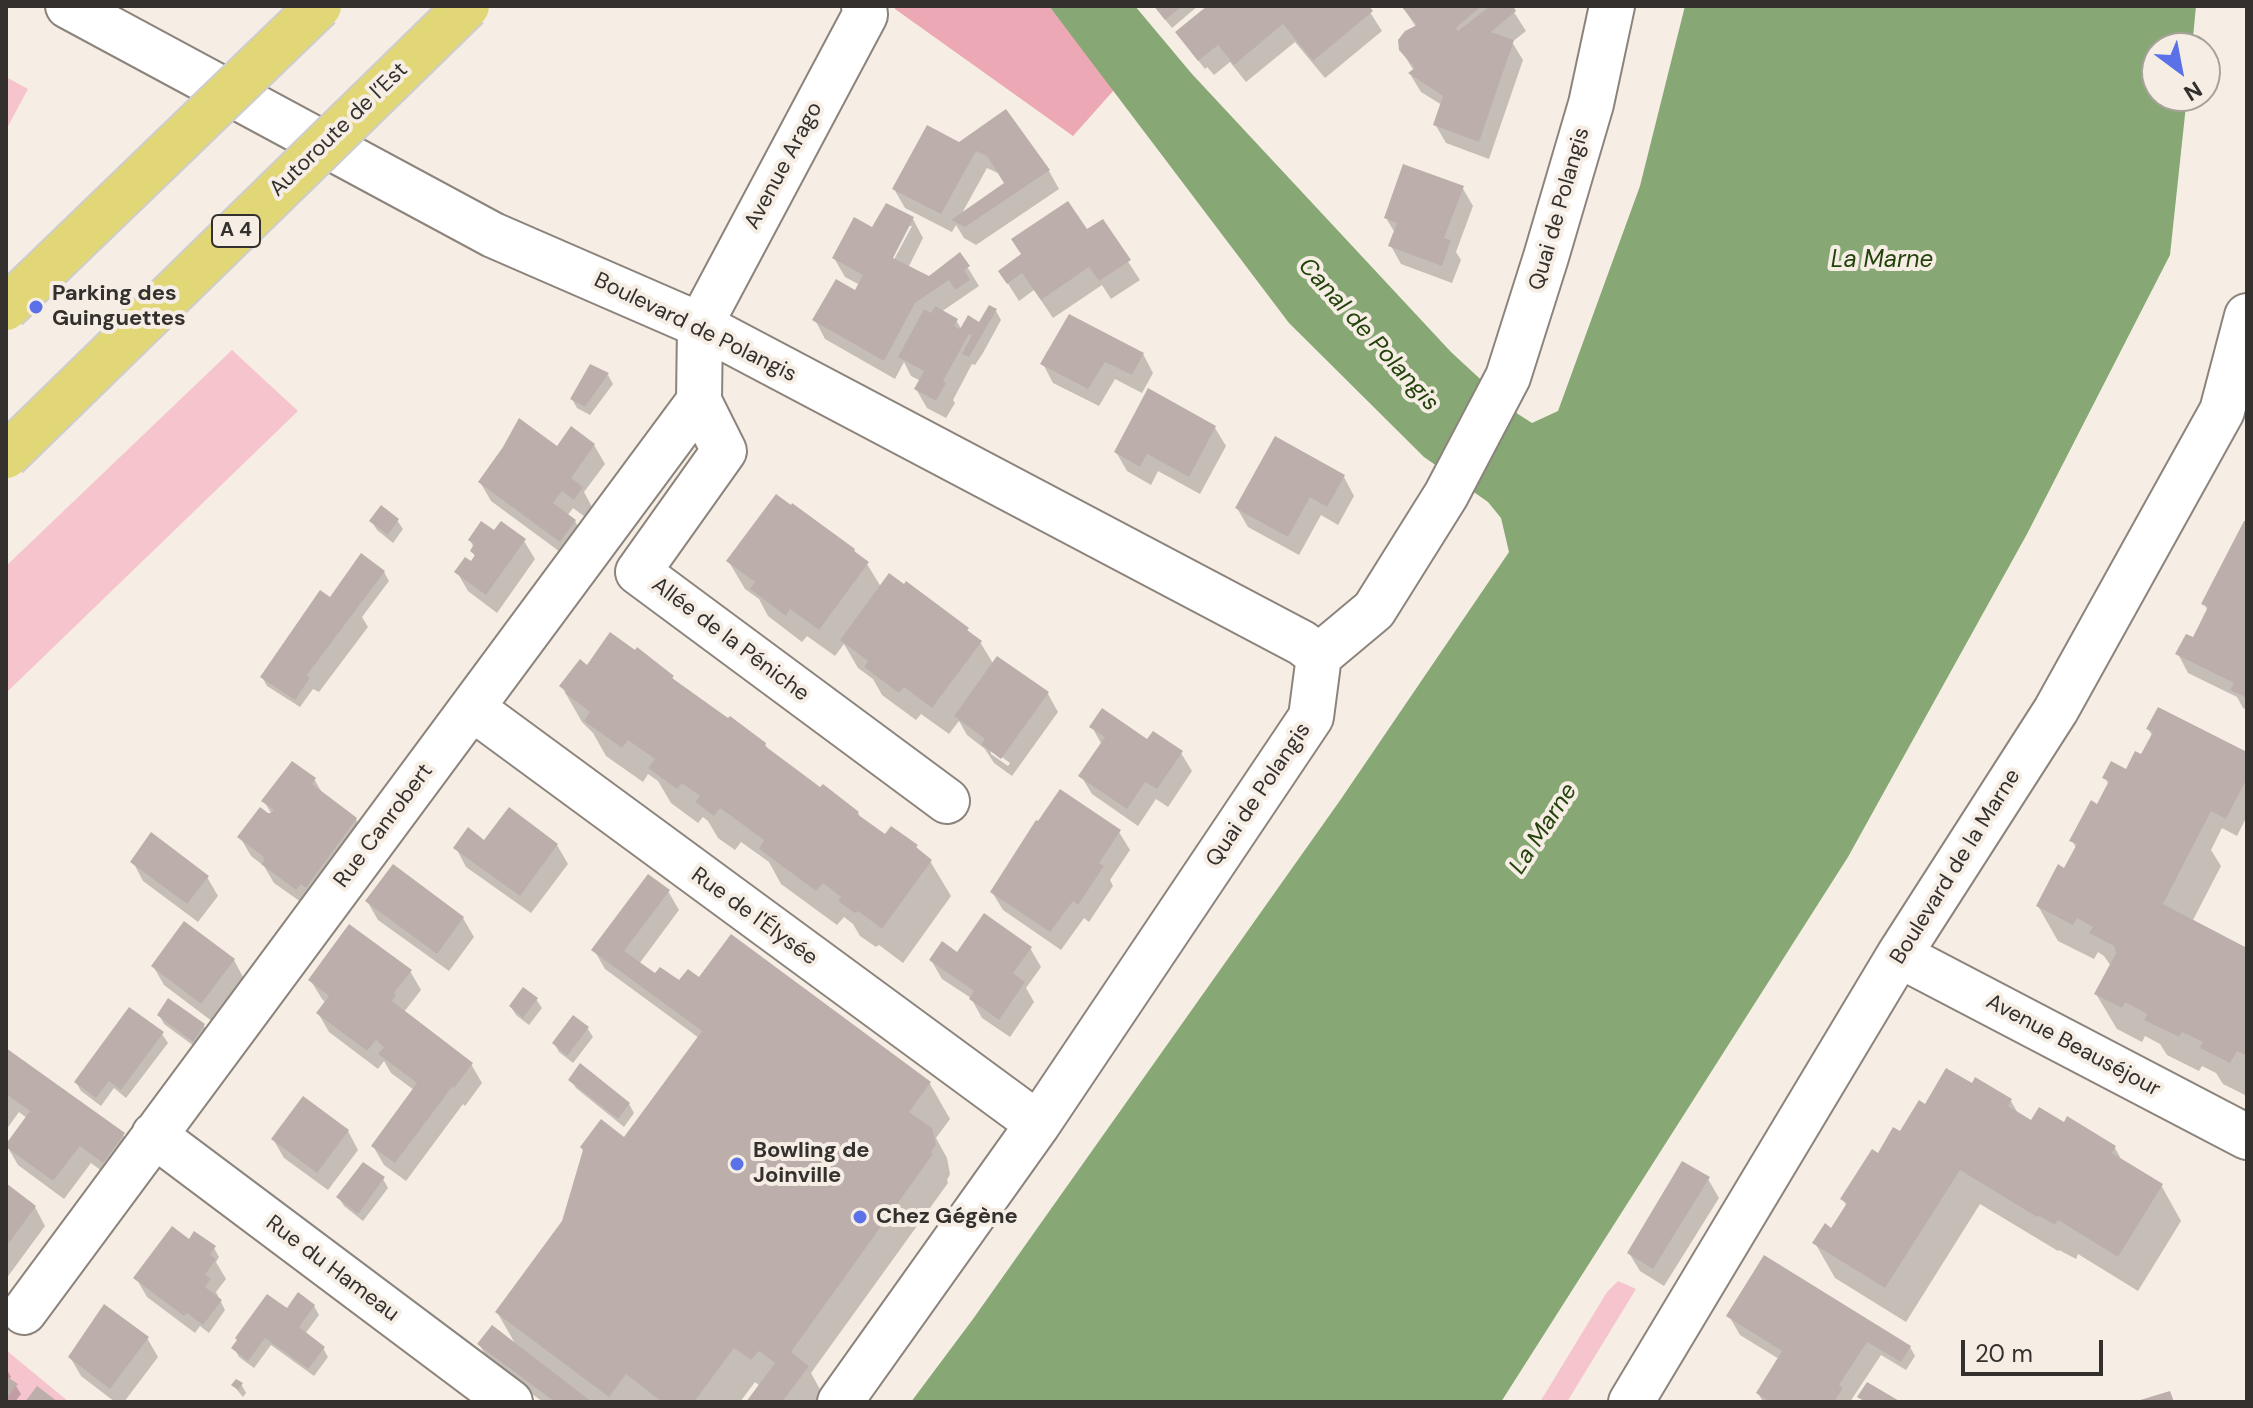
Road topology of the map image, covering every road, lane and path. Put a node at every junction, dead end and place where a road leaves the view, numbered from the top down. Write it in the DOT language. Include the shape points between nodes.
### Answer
graph roads {
  1 [pos="68,6"];
  2 [pos="319,6"];
  3 [pos="467,6"];
  4 [pos="864,6"];
  5 [pos="1609,7"];
  6 [pos="6,308"];
  7 [pos="2247,316"];
  8 [pos="700,325"];
  9 [pos="699,401"];
  10 [pos="2234,415"];
  11 [pos="6,456"];
  12 [pos="1319,656"];
  13 [pos="472,708"];
  14 [pos="947,801"];
  15 [pos="1899,955"];
  16 [pos="1038,1124"];
  17 [pos="154,1135"];
  18 [pos="2247,1137"];
  19 [pos="24,1312"];
  20 [pos="510,1402"];
  21 [pos="840,1402"];
  22 [pos="1631,1402"];
  1 -- 8 [label="street, Boulevard de Polangis" via="493,235"];
  2 -- 6 [label="highway, bridge"];
  3 -- 11 [label="highway, Autoroute de l’Est / A 4, bridge"];
  4 -- 8 [label="street, Avenue Arago" via="865,15"];
  5 -- 12 [label="street, Quai de Polangis" via="1591,104 1508,377 1446,495 1374,610"];
  7 -- 10 [label="street, Boulevard de la Marne"];
  8 -- 9 [label="street"];
  8 -- 12 [label="street, Boulevard de Polangis"];
  9 -- 13 [label="street, Rue Canrobert"];
  9 -- 14 [label="street, Allée de la Péniche" via="724,451 638,572"];
  10 -- 15 [label="street, Boulevard de la Marne" via="2056,710"];
  12 -- 16 [label="street, Quai de Polangis" via="1311,717"];
  13 -- 16 [label="street, Rue de l'Élysée"];
  13 -- 17 [label="street, Rue Canrobert"];
  15 -- 18 [label="street, Avenue Beauséjour"];
  15 -- 22 [label="street, Boulevard de la Marne"];
  16 -- 21 [label="street, Quai de Polangis"];
  17 -- 19 [label="street, Rue Canrobert"];
  17 -- 20 [label="street, Rue du Hameau"];
}
